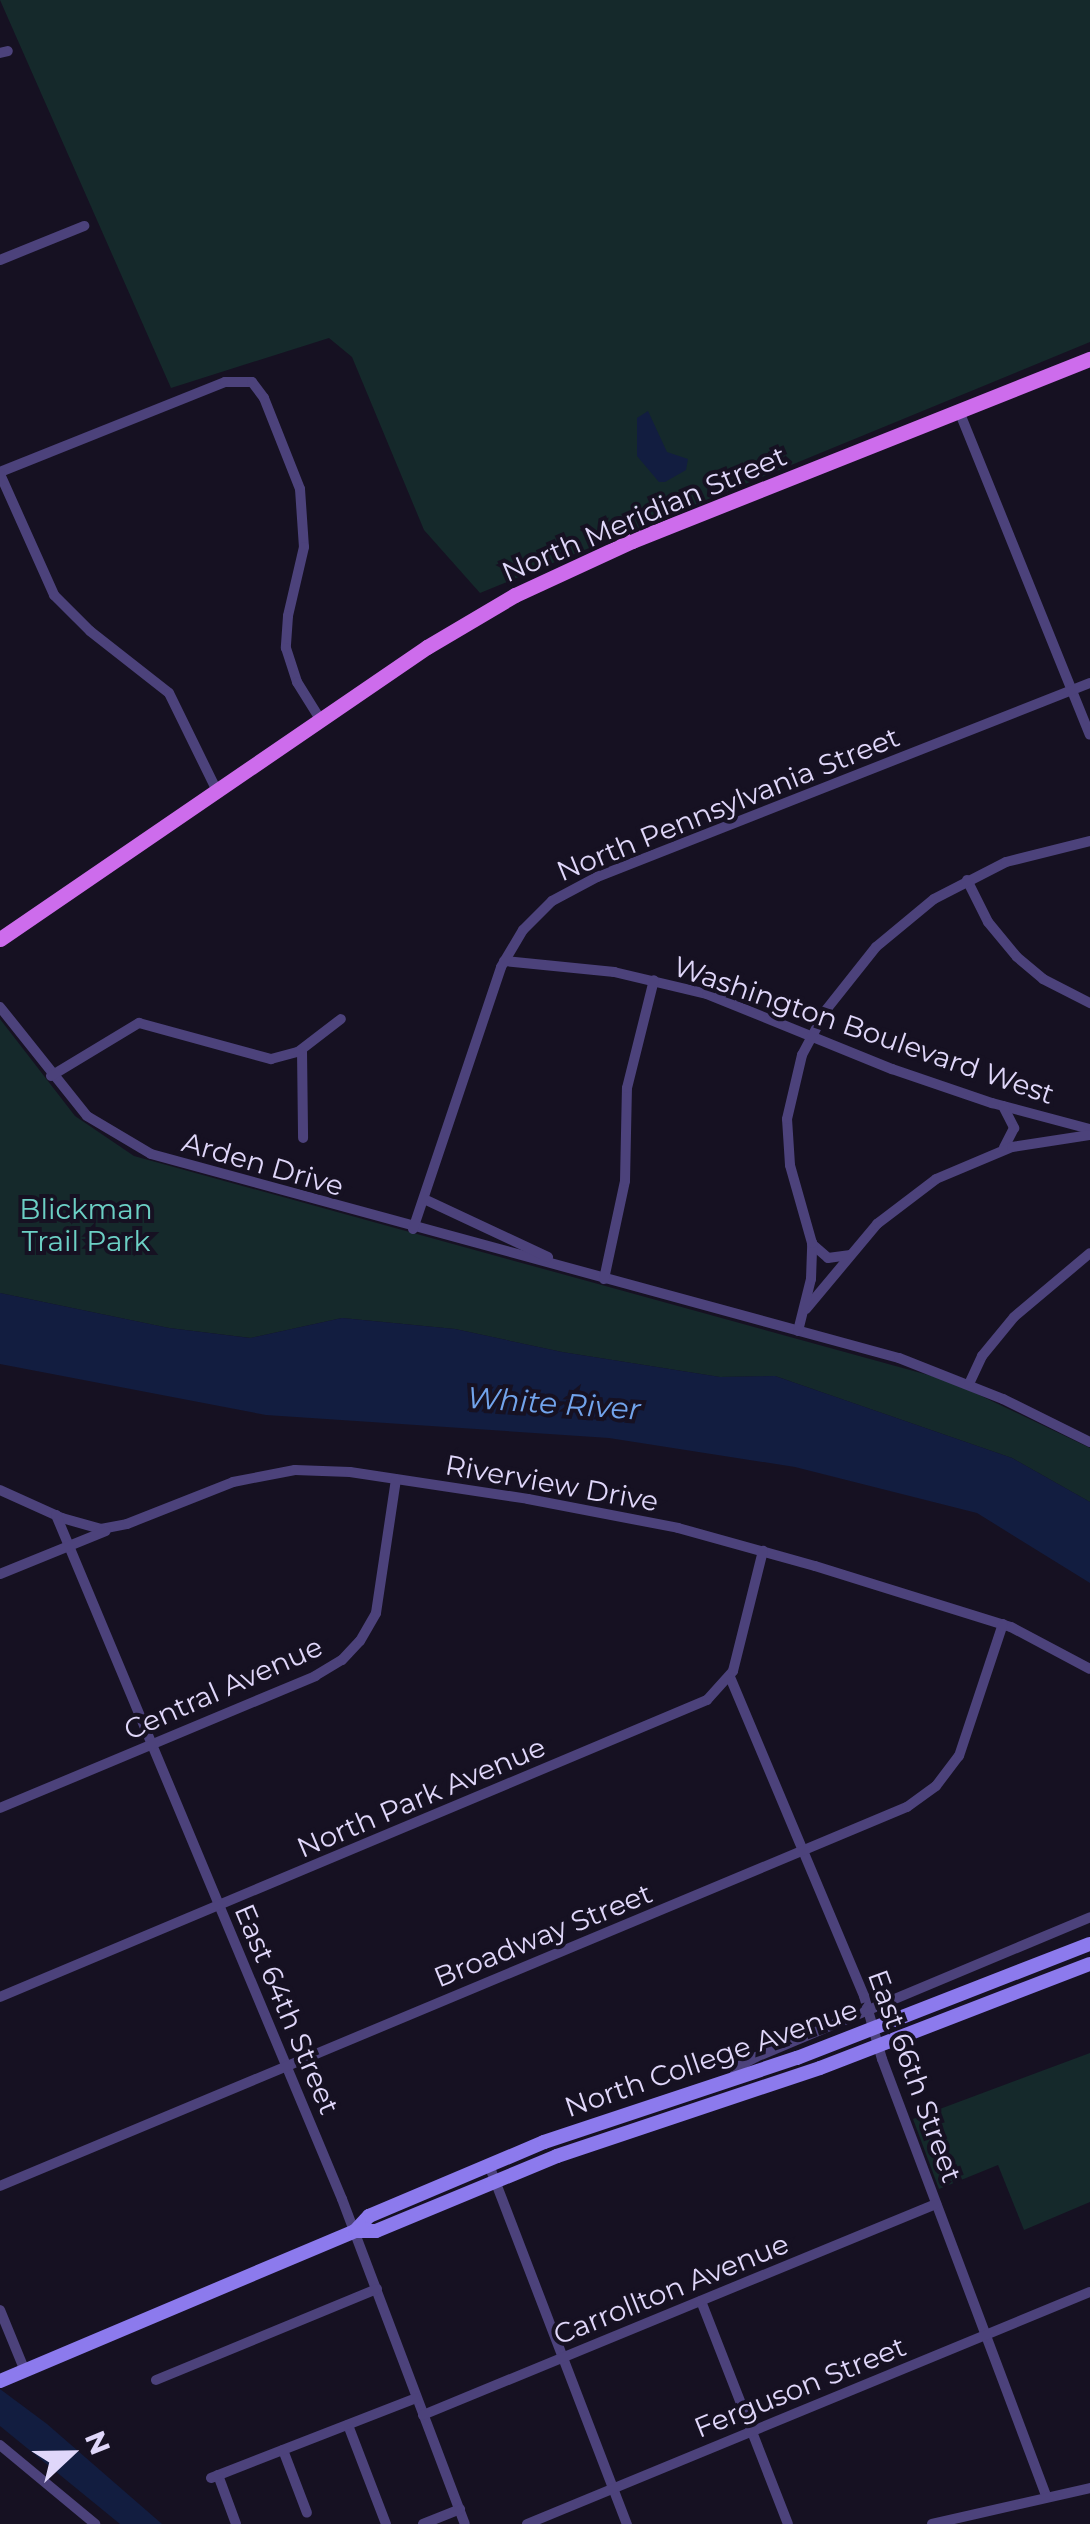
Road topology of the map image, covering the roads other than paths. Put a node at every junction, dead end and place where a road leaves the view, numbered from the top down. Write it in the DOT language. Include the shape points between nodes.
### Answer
graph roads {
  1 [pos="84,226"];
  2 [pos="0,260"];
  3 [pos="1090,359"];
  4 [pos="958,412"];
  5 [pos="0,473"];
  6 [pos="1090,683"];
  7 [pos="1073,690"];
  8 [pos="320,719"];
  9 [pos="1090,735"];
  10 [pos="217,791"];
  11 [pos="1090,842"];
  12 [pos="968,880"];
  13 [pos="0,940"];
  14 [pos="504,961"];
  15 [pos="654,980"];
  16 [pos="1090,1002"];
  17 [pos="0,1007"];
  18 [pos="340,1019"];
  19 [pos="812,1033"];
  20 [pos="302,1050"];
  21 [pos="51,1076"];
  22 [pos="1003,1106"];
  23 [pos="1090,1132"];
  24 [pos="303,1138"];
  25 [pos="1004,1149"];
  26 [pos="424,1199"];
  27 [pos="414,1229"];
  28 [pos="812,1243"];
  29 [pos="1090,1252"];
  30 [pos="850,1255"];
  31 [pos="572,1268"];
  32 [pos="604,1279"];
  33 [pos="806,1310"];
  34 [pos="798,1331"];
  35 [pos="969,1384"];
  36 [pos="1090,1442"];
  37 [pos="396,1480"];
  38 [pos="0,1490"];
  39 [pos="56,1516"];
  40 [pos="127,1524"];
  41 [pos="68,1545"];
  42 [pos="763,1550"];
  43 [pos="0,1574"];
  44 [pos="1003,1624"];
  45 [pos="1090,1669"];
  46 [pos="730,1676"];
  47 [pos="151,1745"];
  48 [pos="0,1808"];
  49 [pos="803,1851"];
  50 [pos="219,1906"];
  51 [pos="1090,1917"];
  52 [pos="1090,1944"];
  53 [pos="1090,1964"];
  54 [pos="0,1997"];
  55 [pos="868,2010"];
  56 [pos="873,2028"];
  57 [pos="878,2045"];
  58 [pos="287,2066"];
  59 [pos="731,2080"];
  60 [pos="489,2165"];
  61 [pos="496,2182"];
  62 [pos="0,2186"];
  63 [pos="936,2204"];
  64 [pos="355,2231"];
  65 [pos="377,2289"];
  66 [pos="1090,2292"];
  67 [pos="702,2301"];
  68 [pos="0,2310"];
  69 [pos="988,2334"];
  70 [pos="564,2357"];
  71 [pos="25,2371"];
  72 [pos="156,2380"];
  73 [pos="1,2381"];
  74 [pos="416,2398"];
  75 [pos="423,2414"];
  76 [pos="348,2425"];
  77 [pos="752,2430"];
  78 [pos="0,2445"];
  79 [pos="283,2450"];
  80 [pos="613,2488"];
  81 [pos="1090,2488"];
  82 [pos="1046,2495"];
  83 [pos="460,2510"];
  84 [pos="307,2513"];
  85 [pos="95,2524"];
  86 [pos="236,2524"];
  87 [pos="386,2524"];
  88 [pos="423,2524"];
  89 [pos="465,2524"];
  90 [pos="527,2524"];
  91 [pos="626,2524"];
  92 [pos="788,2524"];
  93 [pos="932,2524"];
  1 -- 2 [label="street"];
  3 -- 4 [label="main road, North Meridian Street"];
  4 -- 7 [label="street"];
  4 -- 8 [label="main road, North Meridian Street" via="544,580"];
  5 -- 8 [label="street" via="225,382 249,380 264,398 300,489 304,547 286,648"];
  5 -- 10 [label="street" via="54,595 169,693"];
  6 -- 7 [label="street, North Pennsylvania Street"];
  7 -- 9 [label="street"];
  7 -- 14 [label="street, North Pennsylvania Street" via="582,884 532,920"];
  8 -- 10 [label="main road, North Meridian Street"];
  10 -- 13 [label="main road, North Meridian Street"];
  11 -- 12 [label="street" via="1031,853"];
  12 -- 16 [label="street" via="982,912 1017,958 1042,979"];
  12 -- 19 [label="street" via="876,947"];
  14 -- 15 [label="street, Washington Boulevard West"];
  14 -- 26 [label="street, North Pennsylvania Street"];
  15 -- 19 [label="street, Washington Boulevard West"];
  15 -- 32 [label="street" via="626,1088 625,1180"];
  17 -- 21 [label="street, Arden Drive"];
  18 -- 20 [label="street"];
  19 -- 22 [label="street, Washington Boulevard West" via="892,1069"];
  19 -- 28 [label="street" via="790,1095 787,1144"];
  20 -- 21 [label="street" via="261,1059 143,1022"];
  20 -- 24 [label="street"];
  21 -- 27 [label="street, Arden Drive" via="86,1116 151,1154"];
  22 -- 23 [label="street, Washington Boulevard West"];
  22 -- 25 [label="street" via="1014,1128"];
  23 -- 25 [label="street"];
  25 -- 30 [label="street" via="921,1188"];
  26 -- 27 [label="street, North Pennsylvania Street"];
  26 -- 31 [label="street, Arden Drive"];
  27 -- 31 [label="street, Arden Drive"];
  28 -- 30 [label="street" via="828,1258"];
  28 -- 33 [label="street"];
  29 -- 35 [label="street" via="1014,1317"];
  30 -- 33 [label="street"];
  31 -- 32 [label="street, Arden Drive"];
  32 -- 34 [label="street, Arden Drive"];
  33 -- 34 [label="street"];
  34 -- 35 [label="street, Arden Drive"];
  35 -- 36 [label="street, Arden Drive"];
  37 -- 40 [label="street, Riverview Drive" via="341,1470 277,1472"];
  37 -- 42 [label="street, Riverview Drive" via="564,1505"];
  37 -- 47 [label="street, Central Avenue" via="379,1600 355,1647 324,1672"];
  38 -- 39 [label="street, Riverview Drive"];
  39 -- 40 [label="street, Riverview Drive" via="94,1528"];
  39 -- 41 [label="street, East 64th Street"];
  40 -- 41 [label="street"];
  41 -- 43 [label="street"];
  41 -- 47 [label="street, East 64th Street"];
  42 -- 44 [label="street, Riverview Drive"];
  42 -- 46 [label="street"];
  44 -- 45 [label="street, Riverview Drive"];
  44 -- 49 [label="street, Broadway Street" via="962,1748 944,1778 907,1807"];
  46 -- 49 [label="street, East 66th Street"];
  46 -- 50 [label="street, North Park Avenue" via="700,1704"];
  47 -- 48 [label="street, Central Avenue"];
  47 -- 50 [label="street, East 64th Street"];
  49 -- 55 [label="street, East 66th Street"];
  49 -- 58 [label="street, Broadway Street"];
  50 -- 54 [label="street, North Park Avenue"];
  50 -- 58 [label="street, East 64th Street"];
  51 -- 55 [label="street"];
  52 -- 56 [label="main road, North College Avenue"];
  53 -- 57 [label="main road, North College Avenue"];
  55 -- 56 [label="street, East 66th Street"];
  55 -- 59 [label="street" via="741,2065"];
  56 -- 57 [label="street, East 66th Street"];
  56 -- 59 [label="main road, North College Avenue"];
  57 -- 61 [label="main road, North College Avenue"];
  57 -- 63 [label="street, East 66th Street"];
  58 -- 62 [label="street, Broadway Street"];
  58 -- 64 [label="street, East 64th Street"];
  59 -- 60 [label="main road, North College Avenue"];
  60 -- 61 [label="street"];
  60 -- 64 [label="main road, North College Avenue" via="370,2216"];
  61 -- 64 [label="main road, North College Avenue" via="376,2231"];
  61 -- 70 [label="street"];
  63 -- 67 [label="street, Carrollton Avenue"];
  63 -- 69 [label="street, East 66th Street"];
  64 -- 65 [label="street, East 64th Street"];
  64 -- 71 [label="main road, North College Avenue"];
  65 -- 72 [label="street"];
  65 -- 74 [label="street, East 64th Street"];
  66 -- 69 [label="street, Ferguson Street"];
  67 -- 70 [label="street, Carrollton Avenue"];
  67 -- 77 [label="street"];
  68 -- 71 [label="street"];
  69 -- 77 [label="street, Ferguson Street"];
  69 -- 82 [label="street, East 66th Street"];
  70 -- 75 [label="street, Carrollton Avenue"];
  70 -- 80 [label="street"];
  71 -- 73 [label="main road, North College Avenue"];
  74 -- 75 [label="street, East 64th Street"];
  74 -- 76 [label="street"];
  75 -- 83 [label="street, East 64th Street"];
  76 -- 79 [label="street"];
  76 -- 87 [label="street"];
  77 -- 80 [label="street, Ferguson Street"];
  77 -- 92 [label="street"];
  78 -- 85 [label="street"];
  79 -- 84 [label="street"];
  79 -- 86 [label="street" via="214,2477"];
  80 -- 90 [label="street, Ferguson Street"];
  80 -- 91 [label="street"];
  81 -- 82 [label="street"];
  82 -- 93 [label="street"];
  83 -- 88 [label="street"];
  83 -- 89 [label="street, East 64th Street"];
}
